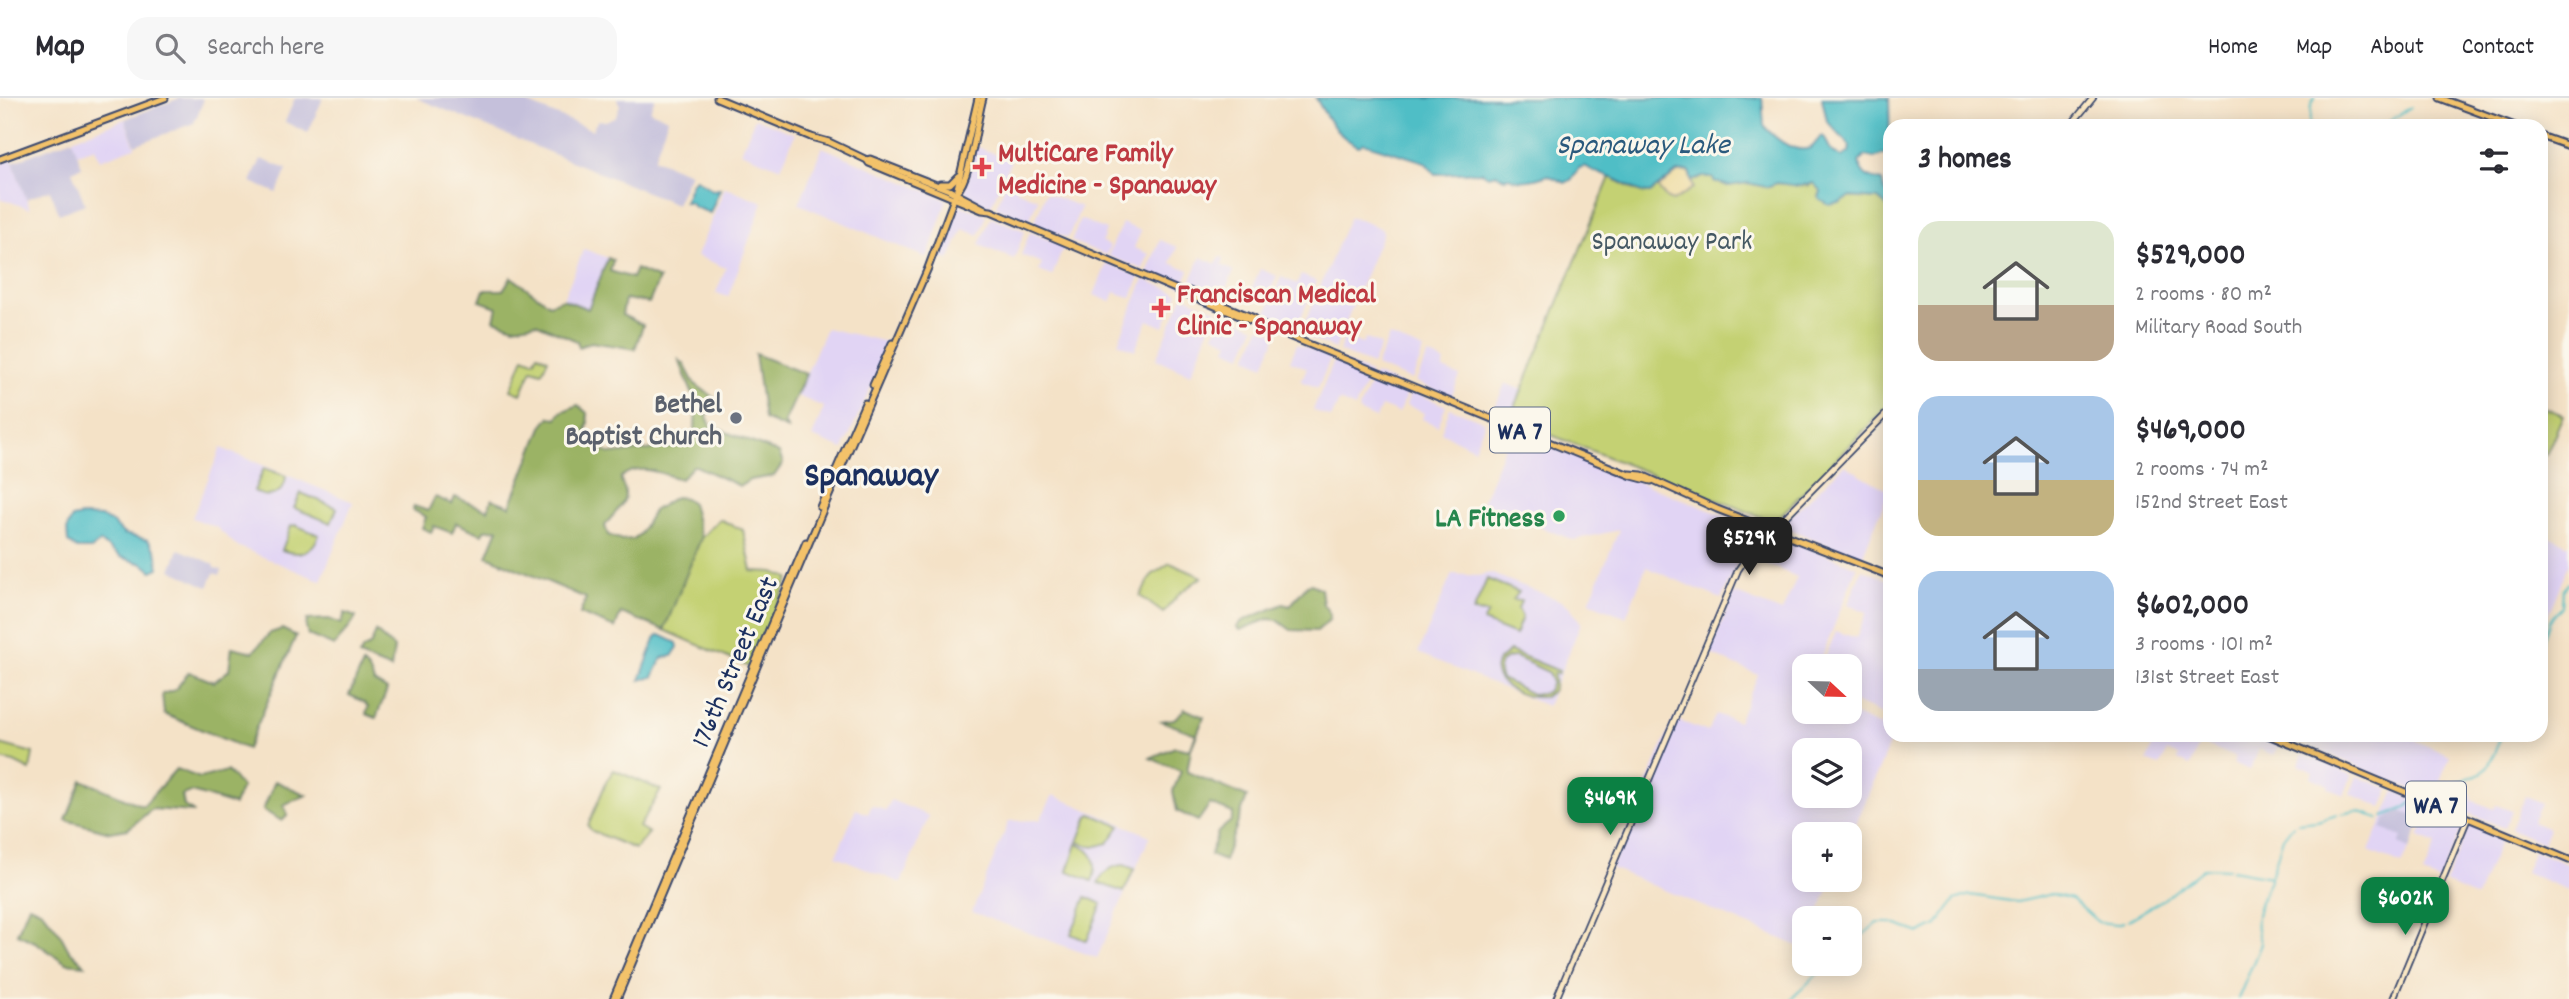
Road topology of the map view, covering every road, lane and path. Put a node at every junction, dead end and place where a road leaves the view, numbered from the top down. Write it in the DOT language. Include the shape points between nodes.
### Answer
graph roads {
  1 [pos="165,98"];
  2 [pos="717,98"];
  3 [pos="978,98"];
  4 [pos="983,98"];
  5 [pos="2093,98"];
  6 [pos="2440,98"];
  7 [pos="2076,119"];
  8 [pos="2496,119"];
  9 [pos="2548,138"];
  10 [pos="2569,146"];
  11 [pos="0,159"];
  12 [pos="867,160"];
  13 [pos="960,173"];
  14 [pos="933,183"];
  15 [pos="955,195"];
  16 [pos="895,341"];
  17 [pos="867,397"];
  18 [pos="1883,417"];
  19 [pos="860,424"];
  20 [pos="844,451"];
  21 [pos="838,473"];
  22 [pos="811,528"];
  23 [pos="1773,529"];
  24 [pos="808,547"];
  25 [pos="801,553"];
  26 [pos="798,570"];
  27 [pos="1883,573"];
  28 [pos="752,672"];
  29 [pos="747,693"];
  30 [pos="2285,742"];
  31 [pos="714,760"];
  32 [pos="706,788"];
  33 [pos="2468,818"];
  34 [pos="2569,860"];
  35 [pos="670,867"];
  36 [pos="645,921"];
  37 [pos="640,942"];
  38 [pos="634,946"];
  39 [pos="630,966"];
  40 [pos="615,999"];
  41 [pos="1556,999"];
  42 [pos="2393,999"];
  1 -- 11 [label="main road"];
  2 -- 12 [label="main road, WA 7"];
  3 -- 13 [label="main road"];
  4 -- 15 [label="main road" via="969,163"];
  5 -- 7 [label="main road"];
  6 -- 8 [label="main road"];
  9 -- 10 [label="main road"];
  12 -- 14 [label="main road, WA 7"];
  12 -- 15 [label="main road, WA 7"];
  13 -- 14 [label="main road" via="950,184"];
  13 -- 15 [label="main road"];
  14 -- 15 [label="main road, WA 7"];
  15 -- 16 [label="main road, 176th Street East"];
  15 -- 23 [label="main road, WA 7"];
  16 -- 17 [label="main road, 176th Street East"];
  16 -- 19 [label="main road, 176th Street East"];
  17 -- 19 [label="main road"];
  17 -- 20 [label="main road, 176th Street East"];
  18 -- 23 [label="main road"];
  19 -- 21 [label="main road, 176th Street East"];
  20 -- 21 [label="main road"];
  20 -- 22 [label="main road, 176th Street East"];
  21 -- 24 [label="main road, 176th Street East"];
  22 -- 24 [label="main road"];
  22 -- 25 [label="main road, 176th Street East"];
  23 -- 27 [label="main road, WA 7"];
  23 -- 41 [label="main road" via="1742,562"];
  24 -- 26 [label="main road, 176th Street East"];
  25 -- 26 [label="main road"];
  25 -- 28 [label="main road, 176th Street East"];
  26 -- 29 [label="main road, 176th Street East"];
  28 -- 29 [label="main road"];
  28 -- 31 [label="main road, 176th Street East"];
  29 -- 32 [label="main road, 176th Street East"];
  30 -- 33 [label="main road, WA 7"];
  31 -- 32 [label="main road"];
  31 -- 35 [label="main road, 176th Street East"];
  32 -- 35 [label="main road, 176th Street East"];
  33 -- 34 [label="main road, WA 7"];
  33 -- 42 [label="main road"];
  35 -- 36 [label="main road, 176th Street East"];
  35 -- 37 [label="main road, 176th Street East"];
  36 -- 37 [label="main road"];
  36 -- 38 [label="main road, 176th Street East"];
  37 -- 39 [label="main road, 176th Street East"];
  38 -- 39 [label="main road"];
  38 -- 40 [label="main road, 176th Street East"];
  39 -- 40 [label="main road, 176th Street East"];
}
